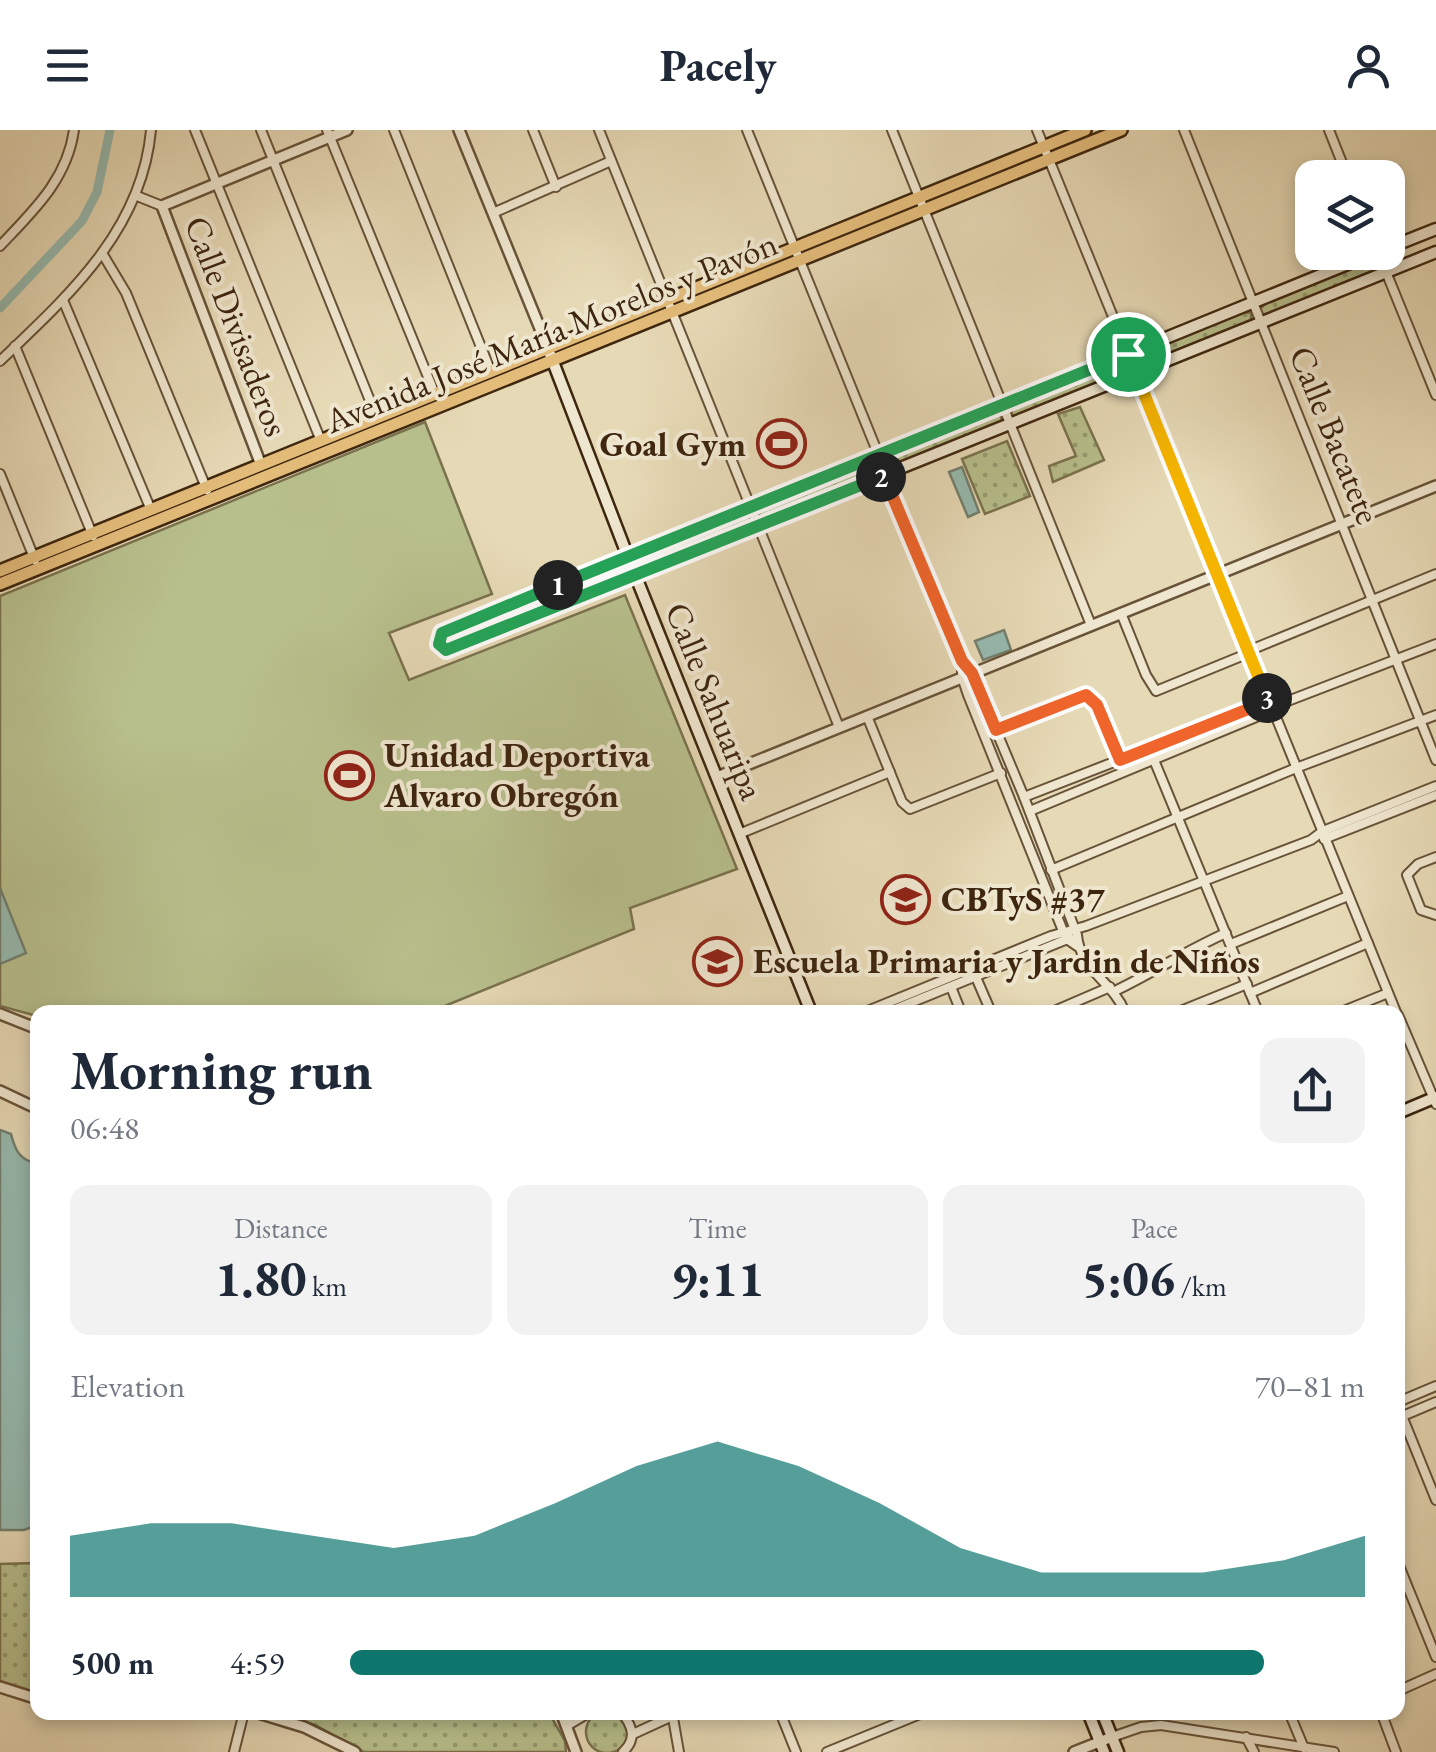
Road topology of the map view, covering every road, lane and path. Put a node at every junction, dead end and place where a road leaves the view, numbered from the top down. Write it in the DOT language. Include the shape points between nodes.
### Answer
graph roads {
  1 [pos="74,130"];
  2 [pos="151,130"];
  3 [pos="195,130"];
  4 [pos="261,130"];
  5 [pos="347,130"];
  6 [pos="394,130"];
  7 [pos="459,130"];
  8 [pos="533,130"];
  9 [pos="599,130"];
  10 [pos="747,130"];
  11 [pos="892,130"];
  12 [pos="1037,130"];
  13 [pos="1084,130"];
  14 [pos="1121,130"];
  15 [pos="1184,130"];
  16 [pos="1329,130"];
  17 [pos="329,134"];
  18 [pos="1046,153"];
  19 [pos="1341,160"];
  20 [pos="273,161"];
  21 [pos="611,161"];
  22 [pos="216,183"];
  23 [pos="556,186"];
  24 [pos="137,196"];
  25 [pos="921,204"];
  26 [pos="162,206"];
  27 [pos="493,213"];
  28 [pos="1436,229"];
  29 [pos="1405,241"];
  30 [pos="0,246"];
  31 [pos="1436,252"];
  32 [pos="102,253"];
  33 [pos="797,254"];
  34 [pos="1334,270"];
  35 [pos="1386,272"];
  36 [pos="63,300"];
  37 [pos="1252,304"];
  38 [pos="670,306"];
  39 [pos="1260,324"];
  40 [pos="16,346"];
  41 [pos="548,348"];
  42 [pos="1128,354"];
  43 [pos="0,361"];
  44 [pos="553,362"];
  45 [pos="491,372"];
  46 [pos="1136,374"];
  47 [pos="1436,395"];
  48 [pos="438,401"];
  49 [pos="1002,406"];
  50 [pos="377,418"];
  51 [pos="1010,425"];
  52 [pos="323,447"];
  53 [pos="876,456"];
  54 [pos="261,466"];
  55 [pos="0,474"];
  56 [pos="884,476"];
  57 [pos="1436,486"];
  58 [pos="209,494"];
  59 [pos="750,507"];
  60 [pos="151,510"];
  61 [pos="1340,524"];
  62 [pos="758,527"];
  63 [pos="95,540"];
  64 [pos="628,557"];
  65 [pos="36,563"];
  66 [pos="0,571"];
  67 [pos="1217,574"];
  68 [pos="1436,574"];
  69 [pos="636,576"];
  70 [pos="0,584"];
  71 [pos="1371,600"];
  72 [pos="1121,613"];
  73 [pos="1091,624"];
  74 [pos="1436,644"];
  75 [pos="1249,652"];
  76 [pos="1396,660"];
  77 [pos="967,675"];
  78 [pos="1268,700"];
  79 [pos="1276,707"];
  80 [pos="1436,715"];
  81 [pos="867,716"];
  82 [pos="1420,722"];
  83 [pos="839,727"];
  84 [pos="996,730"];
  85 [pos="986,734"];
  86 [pos="1120,760"];
  87 [pos="1154,760"];
  88 [pos="1436,760"];
  89 [pos="1296,768"];
  90 [pos="890,772"];
  91 [pos="1001,773"];
  92 [pos="717,777"];
  93 [pos="1436,786"];
  94 [pos="1436,796"];
  95 [pos="1024,797"];
  96 [pos="1030,810"];
  97 [pos="1177,817"];
  98 [pos="740,834"];
  99 [pos="1324,835"];
  100 [pos="1436,857"];
  101 [pos="1051,870"];
  102 [pos="1205,880"];
  103 [pos="1348,896"];
  104 [pos="1436,915"];
  105 [pos="1070,933"];
  106 [pos="1226,933"];
  107 [pos="1368,943"];
  108 [pos="1230,944"];
  109 [pos="974,972"];
  110 [pos="949,982"];
  111 [pos="1113,989"];
  112 [pos="1248,989"];
  113 [pos="1388,993"];
  114 [pos="808,1005"];
  115 [pos="885,1005"];
  116 [pos="902,1005"];
  117 [pos="959,1005"];
  118 [pos="988,1005"];
  119 [pos="1071,1005"];
  120 [pos="1121,1005"];
  121 [pos="1199,1005"];
  122 [pos="1255,1005"];
  123 [pos="1358,1005"];
  124 [pos="1393,1005"];
  125 [pos="0,1014"];
  126 [pos="30,1026"];
  127 [pos="1405,1032"];
  128 [pos="1410,1043"];
  129 [pos="1405,1045"];
  130 [pos="0,1091"];
  131 [pos="1435,1100"];
  132 [pos="30,1105"];
  133 [pos="1405,1111"];
  134 [pos="1436,1386"];
  135 [pos="1405,1401"];
  136 [pos="1436,1402"];
  137 [pos="1405,1415"];
  138 [pos="1405,1429"];
  139 [pos="1436,1500"];
  140 [pos="1405,1580"];
  141 [pos="1436,1657"];
  142 [pos="1436,1674"];
  143 [pos="0,1687"];
  144 [pos="1405,1687"];
  145 [pos="30,1697"];
  146 [pos="242,1720"];
  147 [pos="281,1720"];
  148 [pos="565,1720"];
  149 [pos="576,1720"];
  150 [pos="625,1720"];
  151 [pos="662,1720"];
  152 [pos="676,1720"];
  153 [pos="783,1720"];
  154 [pos="905,1720"];
  155 [pos="1091,1720"];
  156 [pos="1105,1720"];
  157 [pos="1292,1720"];
  158 [pos="1384,1720"];
  159 [pos="568,1725"];
  160 [pos="633,1734"];
  161 [pos="1112,1737"];
  162 [pos="1246,1737"];
  163 [pos="1102,1747"];
  164 [pos="1305,1750"];
  165 [pos="234,1752"];
  166 [pos="356,1752"];
  167 [pos="576,1752"];
  168 [pos="623,1752"];
  169 [pos="679,1752"];
  170 [pos="796,1752"];
  171 [pos="827,1752"];
  172 [pos="1074,1752"];
  173 [pos="1118,1752"];
  174 [pos="1254,1752"];
  175 [pos="1334,1752"];
  176 [pos="1396,1752"];
  1 -- 30 [label="street" via="58,180"];
  2 -- 24 [label="street"];
  3 -- 22 [label="street"];
  4 -- 20 [label="street"];
  5 -- 17 [label="street"];
  6 -- 45 [label="street"];
  7 -- 27 [label="street, Calle Sahuaripa"];
  8 -- 23 [label="street"];
  9 -- 21 [label="street"];
  10 -- 33 [label="street"];
  11 -- 25 [label="street"];
  12 -- 18 [label="street"];
  13 -- 18 [label="main road, Avenida José María Morelos y Pavón"];
  14 -- 18 [label="main road, Avenida José María Morelos y Pavón"];
  15 -- 37 [label="street, Calle Bacatete"];
  16 -- 19 [label="street"];
  17 -- 20 [label="street"];
  17 -- 48 [label="street"];
  18 -- 25 [label="main road, Avenida José María Morelos y Pavón"];
  18 -- 42 [label="street"];
  20 -- 22 [label="street"];
  20 -- 50 [label="street"];
  21 -- 23 [label="street"];
  21 -- 38 [label="street"];
  22 -- 26 [label="street"];
  22 -- 52 [label="street"];
  23 -- 27 [label="street"];
  24 -- 26 [label="street"];
  24 -- 32 [label="street"];
  25 -- 33 [label="main road, Avenida José María Morelos y Pavón"];
  25 -- 49 [label="street"];
  26 -- 54 [label="street, Calle Divisaderos"];
  27 -- 41 [label="street, Calle Sahuaripa"];
  28 -- 29 [label="main road"];
  31 -- 35 [label="main road"];
  32 -- 36 [label="street"];
  32 -- 58 [label="street" via="120,280"];
  33 -- 38 [label="main road, Avenida José María Morelos y Pavón"];
  33 -- 53 [label="street"];
  34 -- 37 [label="main road"];
  35 -- 39 [label="main road"];
  35 -- 47 [label="street"];
  36 -- 40 [label="street"];
  36 -- 60 [label="street"];
  37 -- 39 [label="street, Calle Bacatete"];
  37 -- 42 [label="main road"];
  38 -- 41 [label="main road, Avenida José María Morelos y Pavón"];
  38 -- 44 [label="main road, Avenida José María Morelos y Pavón"];
  38 -- 59 [label="street"];
  39 -- 46 [label="main road"];
  39 -- 61 [label="street, Calle Bacatete"];
  40 -- 43 [label="street"];
  40 -- 63 [label="street"];
  41 -- 44 [label="main road, Calle Sahuaripa"];
  41 -- 45 [label="main road, Avenida José María Morelos y Pavón"];
  42 -- 46 [label="street"];
  42 -- 49 [label="main road"];
  44 -- 48 [label="main road, Avenida José María Morelos y Pavón"];
  44 -- 64 [label="main road, Calle Sahuaripa"];
  45 -- 48 [label="main road, Avenida José María Morelos y Pavón"];
  46 -- 51 [label="main road"];
  46 -- 67 [label="street"];
  48 -- 50 [label="main road, Avenida José María Morelos y Pavón"];
  48 -- 52 [label="main road, Avenida José María Morelos y Pavón"];
  49 -- 51 [label="street"];
  49 -- 53 [label="main road"];
  50 -- 52 [label="main road, Avenida José María Morelos y Pavón"];
  51 -- 56 [label="main road"];
  51 -- 73 [label="street"];
  52 -- 54 [label="main road, Avenida José María Morelos y Pavón"];
  52 -- 58 [label="main road, Avenida José María Morelos y Pavón"];
  53 -- 56 [label="street"];
  53 -- 59 [label="main road"];
  54 -- 58 [label="main road, Avenida José María Morelos y Pavón"];
  55 -- 65 [label="street"];
  56 -- 62 [label="main road"];
  56 -- 77 [label="street"];
  57 -- 61 [label="street"];
  58 -- 60 [label="main road, Avenida José María Morelos y Pavón"];
  58 -- 63 [label="main road, Avenida José María Morelos y Pavón"];
  59 -- 62 [label="street"];
  59 -- 64 [label="main road"];
  60 -- 63 [label="main road, Avenida José María Morelos y Pavón"];
  61 -- 67 [label="street"];
  61 -- 71 [label="street, Calle Bacatete"];
  62 -- 69 [label="main road"];
  62 -- 83 [label="street"];
  63 -- 65 [label="main road, Avenida José María Morelos y Pavón"];
  64 -- 69 [label="main road, Calle Sahuaripa"];
  64 -- 69 [label="street" via="442,633 438,642 446,650"];
  65 -- 66 [label="main road, Avenida José María Morelos y Pavón"];
  65 -- 70 [label="main road, Avenida José María Morelos y Pavón"];
  67 -- 72 [label="street"];
  67 -- 75 [label="street"];
  68 -- 71 [label="street"];
  69 -- 92 [label="main road, Calle Sahuaripa"];
  71 -- 75 [label="street"];
  71 -- 76 [label="street, Calle Bacatete"];
  72 -- 73 [label="street"];
  72 -- 75 [label="street" via="1156,690"];
  73 -- 77 [label="street"];
  74 -- 76 [label="street"];
  75 -- 78 [label="street"];
  76 -- 79 [label="street"];
  76 -- 82 [label="street, Calle Bacatete"];
  77 -- 81 [label="street"];
  77 -- 84 [label="street"];
  77 -- 85 [label="street"];
  78 -- 79 [label="street"];
  78 -- 86 [label="street"];
  79 -- 87 [label="street"];
  79 -- 89 [label="street"];
  80 -- 82 [label="street"];
  81 -- 83 [label="street"];
  81 -- 90 [label="street"];
  82 -- 88 [label="street, Calle Bacatete"];
  82 -- 89 [label="street"];
  83 -- 92 [label="street"];
  84 -- 85 [label="street"];
  84 -- 86 [label="street" via="1086,695 1097,705"];
  84 -- 95 [label="street"];
  85 -- 91 [label="street"];
  86 -- 95 [label="street"];
  87 -- 96 [label="street"];
  87 -- 97 [label="street"];
  89 -- 97 [label="street"];
  89 -- 99 [label="street"];
  90 -- 91 [label="street" via="910,810"];
  90 -- 98 [label="street"];
  91 -- 105 [label="street"];
  92 -- 98 [label="main road, Calle Sahuaripa"];
  93 -- 99 [label="street"];
  94 -- 99 [label="street"];
  95 -- 96 [label="street"];
  96 -- 101 [label="street"];
  97 -- 101 [label="street"];
  97 -- 102 [label="street"];
  98 -- 114 [label="main road, Calle Sahuaripa"];
  99 -- 102 [label="street"];
  99 -- 103 [label="street"];
  100 -- 104 [label="street" via="1408,877 1421,910"];
  101 -- 105 [label="street"];
  102 -- 105 [label="street"];
  102 -- 106 [label="street"];
  103 -- 107 [label="street"];
  103 -- 108 [label="street"];
  105 -- 109 [label="street"];
  105 -- 111 [label="street" via="1089,968"];
  106 -- 108 [label="street"];
  106 -- 111 [label="street"];
  107 -- 112 [label="street"];
  107 -- 113 [label="street"];
  108 -- 112 [label="street"];
  109 -- 110 [label="street"];
  109 -- 118 [label="street"];
  110 -- 115 [label="street"];
  110 -- 116 [label="street"];
  110 -- 117 [label="street"];
  111 -- 119 [label="street"];
  111 -- 120 [label="street"];
  112 -- 121 [label="street"];
  112 -- 122 [label="street"];
  113 -- 123 [label="street"];
  113 -- 124 [label="street"];
  125 -- 126 [label="street"];
  127 -- 128 [label="street"];
  128 -- 129 [label="street"];
  128 -- 131 [label="street"];
  130 -- 132 [label="street"];
  131 -- 133 [label="main road"];
  134 -- 135 [label="street"];
  136 -- 137 [label="street"];
  138 -- 139 [label="street"];
  140 -- 141 [label="street"];
  142 -- 144 [label="street"];
  143 -- 145 [label="street"];
  146 -- 165 [label="street"];
  147 -- 166 [label="street"];
  148 -- 159 [label="street"];
  149 -- 159 [label="street"];
  150 -- 160 [label="street"];
  151 -- 160 [label="street"];
  152 -- 169 [label="street"];
  153 -- 170 [label="street"];
  154 -- 171 [label="street"];
  155 -- 163 [label="main road"];
  156 -- 161 [label="main road"];
  157 -- 164 [label="street"];
  158 -- 176 [label="street"];
  159 -- 167 [label="street"];
  160 -- 168 [label="street"];
  161 -- 162 [label="street" via="1160,1725"];
  161 -- 163 [label="street"];
  161 -- 173 [label="main road"];
  162 -- 164 [label="street"];
  162 -- 174 [label="street"];
  163 -- 172 [label="street"];
  164 -- 175 [label="street"];
}
